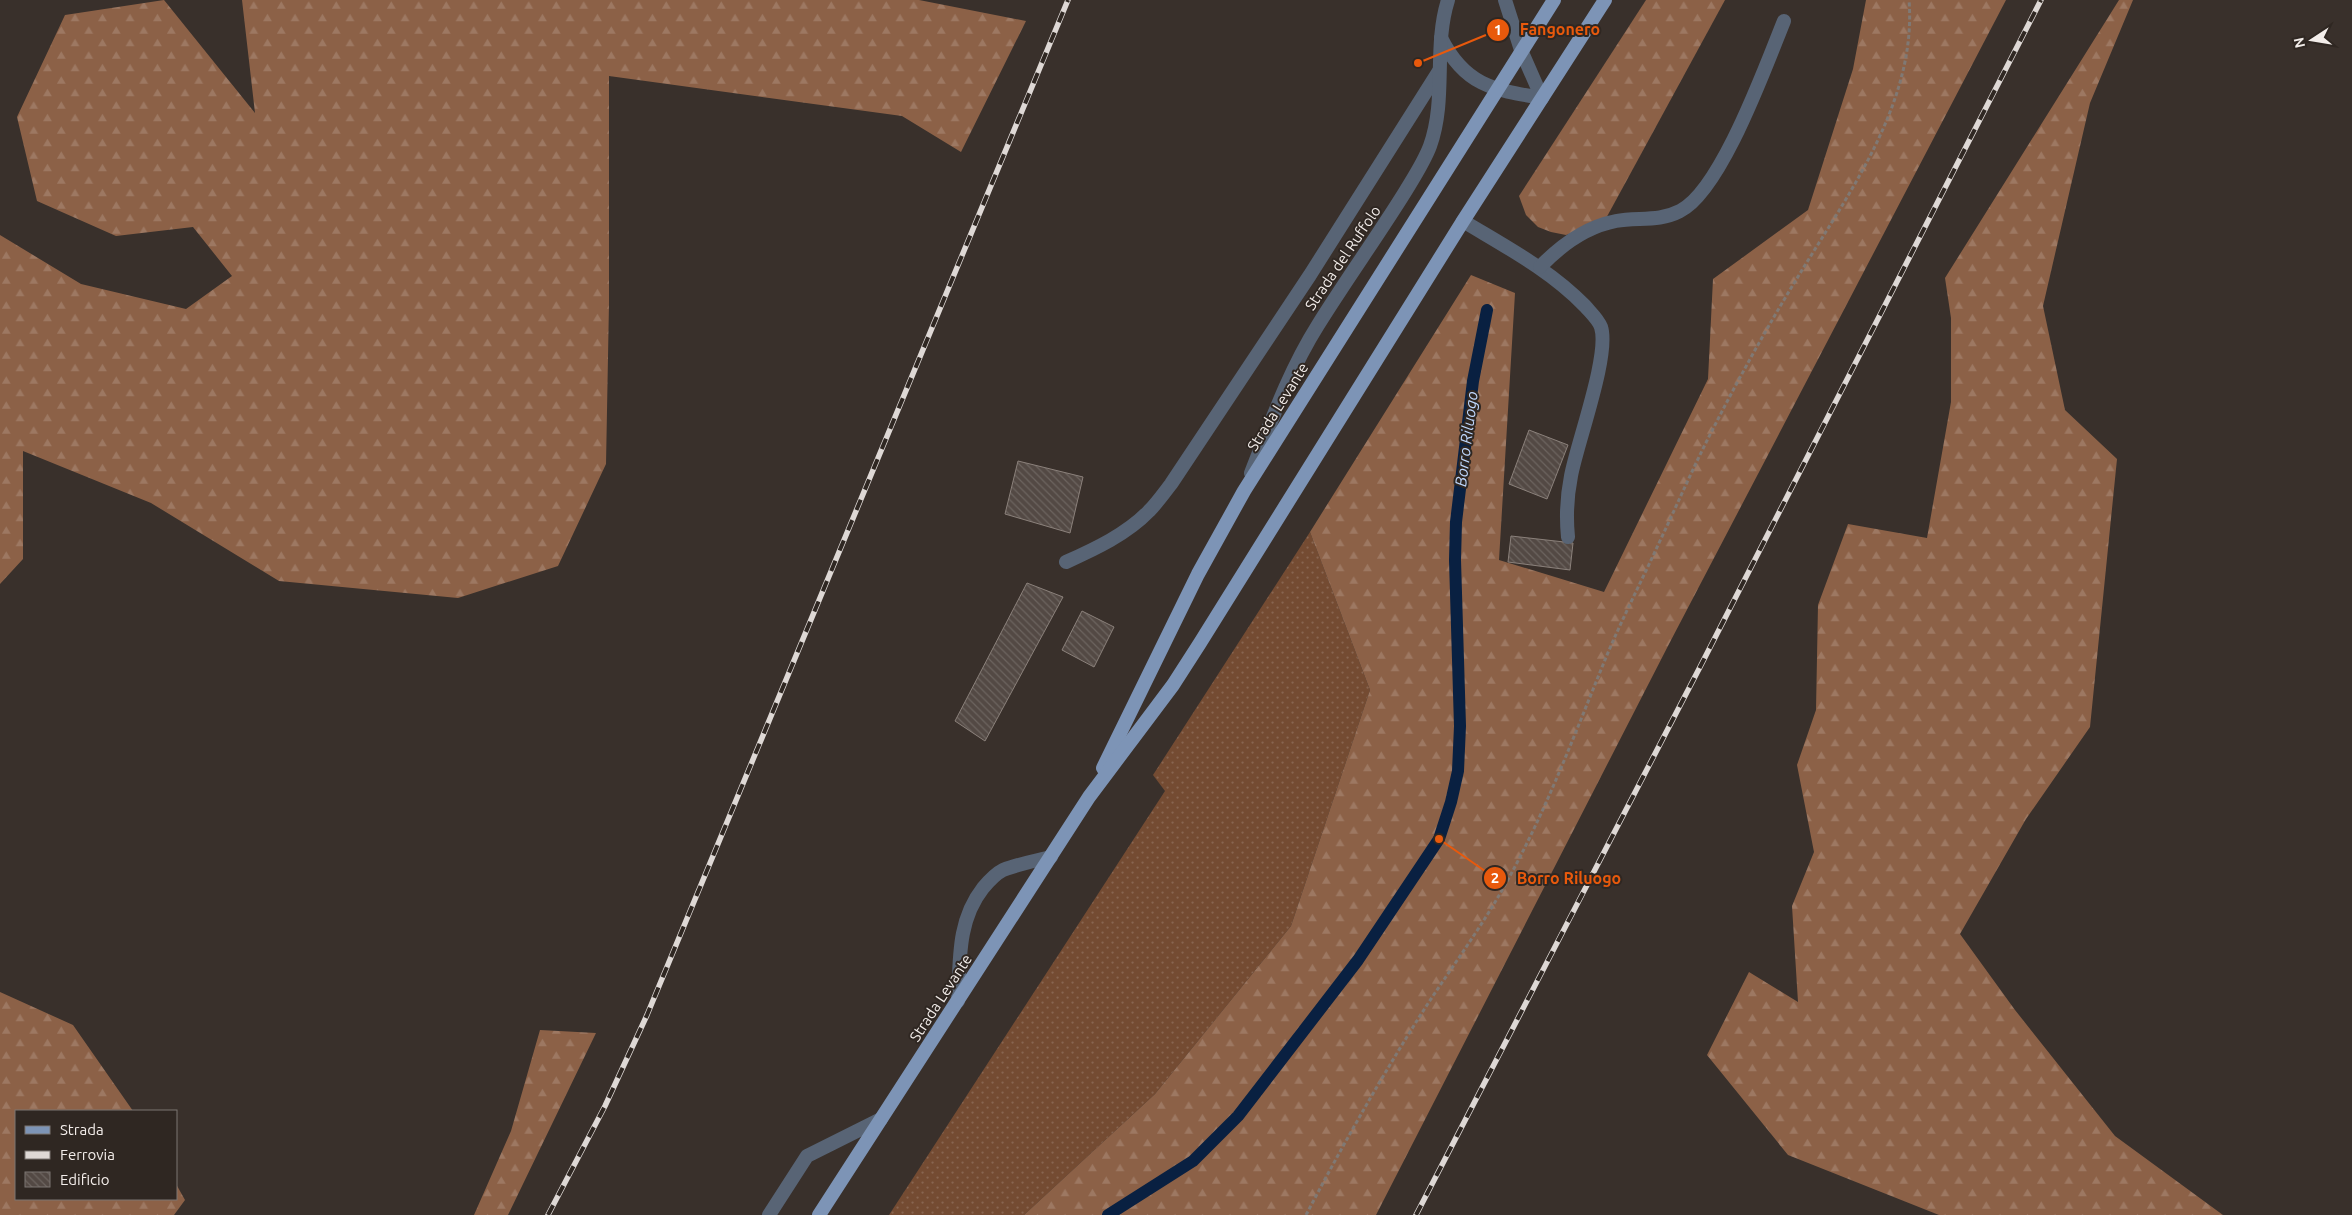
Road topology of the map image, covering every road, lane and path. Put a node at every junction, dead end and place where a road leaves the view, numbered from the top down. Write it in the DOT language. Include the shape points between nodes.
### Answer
graph roads {
  1 [pos="1448,0"];
  2 [pos="1505,0"];
  3 [pos="1554,0"];
  4 [pos="1605,0"];
  5 [pos="1910,0"];
  6 [pos="1784,21"];
  7 [pos="1441,37"];
  8 [pos="1521,50"];
  9 [pos="1439,71"];
  10 [pos="1497,90"];
  11 [pos="1542,98"];
  12 [pos="1463,221"];
  13 [pos="1540,267"];
  14 [pos="1244,491"];
  15 [pos="1568,537"];
  16 [pos="1066,562"];
  17 [pos="1089,797"];
  18 [pos="1051,857"];
  19 [pos="958,1001"];
  20 [pos="881,1119"];
  21 [pos="768,1215"];
  22 [pos="819,1215"];
  23 [pos="1306,1215"];
  1 -- 7 [label="street, Strada del Ruffolo"];
  2 -- 8 [label="street"];
  3 -- 8 [label="main road, Strada Levante"];
  4 -- 11 [label="main road, Strada Levante"];
  5 -- 23 [label="path" via="1911,36 1907,58 1888,116 1871,151 1757,345 1713,427 1512,873 1477,933 1386,1071"];
  6 -- 13 [label="street" via="1746,114 1709,182 1694,200 1681,211 1666,217 1617,221 1585,231 1557,250"];
  7 -- 9 [label="street, Strada del Ruffolo"];
  7 -- 10 [label="street" via="1462,68"];
  8 -- 10 [label="main road, Strada Levante"];
  8 -- 11 [label="street"];
  9 -- 14 [label="street, Strada del Ruffolo" via="1436,126 1423,162 1302,353 1286,383"];
  9 -- 16 [label="street" via="1310,275 1171,484 1149,512 1121,533"];
  10 -- 11 [label="street"];
  10 -- 14 [label="main road, Strada Levante"];
  11 -- 12 [label="main road, Strada Levante"];
  12 -- 13 [label="street"];
  12 -- 17 [label="main road, Strada Levante" via="1196,650"];
  13 -- 15 [label="street" via="1566,287 1594,316 1601,326 1603,340 1570,476 1566,520"];
  14 -- 17 [label="main road, Strada Levante" via="1194,582"];
  17 -- 18 [label="main road, Strada Levante"];
  18 -- 19 [label="main road, Strada Levante"];
  18 -- 19 [label="street" via="1002,871 976,897 962,935"];
  19 -- 20 [label="main road, Strada Levante"];
  20 -- 21 [label="street" via="807,1156"];
  20 -- 22 [label="main road, Strada Levante"];
}
